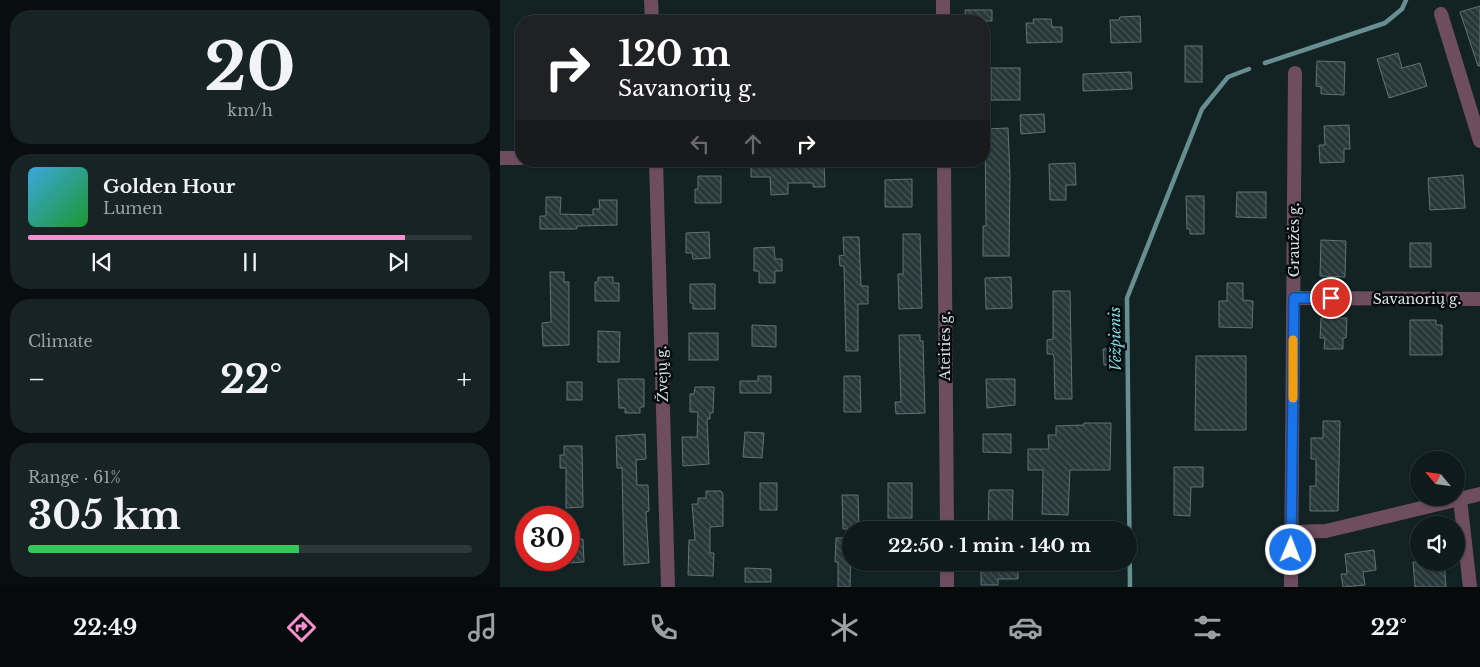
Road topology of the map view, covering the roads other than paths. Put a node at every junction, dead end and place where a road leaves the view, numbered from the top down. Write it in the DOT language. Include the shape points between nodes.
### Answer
graph roads {
  1 [pos="651,0"];
  2 [pos="943,0"];
  3 [pos="1441,14"];
  4 [pos="652,15"];
  5 [pos="943,15"];
  6 [pos="1295,73"];
  7 [pos="1480,141"];
  8 [pos="500,158"];
  9 [pos="515,158"];
  10 [pos="656,167"];
  11 [pos="944,167"];
  12 [pos="1294,298"];
  13 [pos="1480,299"];
  14 [pos="1480,494"];
  15 [pos="1465,497"];
  16 [pos="1428,506"];
  17 [pos="1461,506"];
  18 [pos="946,521"];
  19 [pos="1292,532"];
  20 [pos="947,571"];
  21 [pos="668,587"];
  22 [pos="947,587"];
  23 [pos="1291,587"];
  24 [pos="1470,587"];
  1 -- 4 [label="street"];
  2 -- 5 [label="street"];
  3 -- 7 [label="street"];
  6 -- 12 [label="street, Graužės g."];
  8 -- 9 [label="street"];
  10 -- 21 [label="street, Žvejų g."];
  11 -- 18 [label="street, Ateities g."];
  12 -- 13 [label="street, Savanorių g."];
  12 -- 19 [label="street, Graužės g."];
  14 -- 15 [label="street"];
  16 -- 19 [label="street" via="1326,531"];
  17 -- 24 [label="street"];
  19 -- 23 [label="street, Graužės g."];
  20 -- 22 [label="street"];
}
